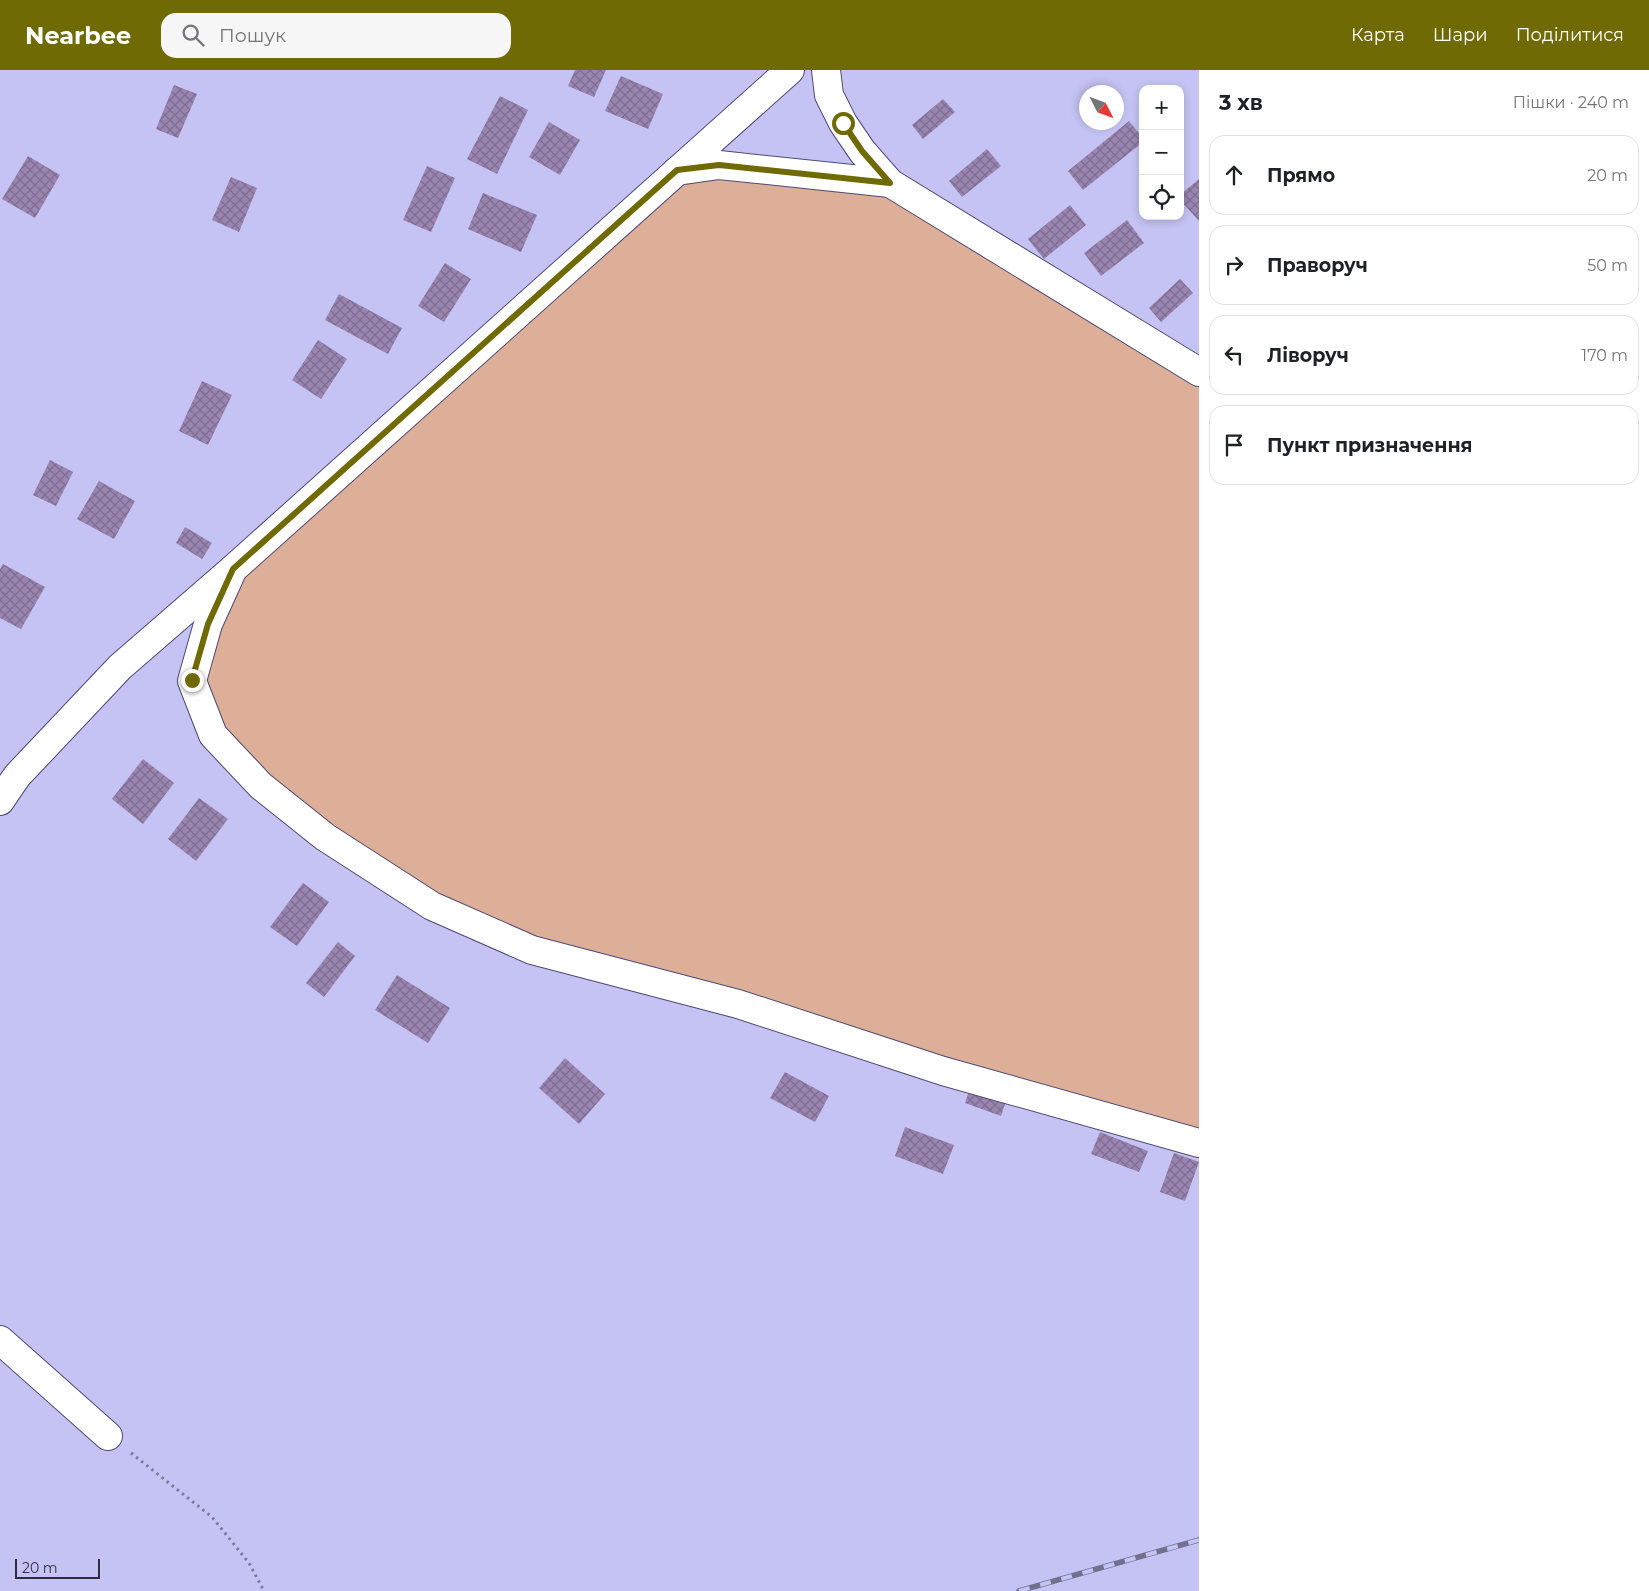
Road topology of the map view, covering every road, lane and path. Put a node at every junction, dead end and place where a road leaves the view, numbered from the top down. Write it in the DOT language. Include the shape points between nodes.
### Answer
graph roads {
  1 [pos="790,70"];
  2 [pos="826,70"];
  3 [pos="677,170"];
  4 [pos="890,183"];
  5 [pos="1199,372"];
  6 [pos="233,569"];
  7 [pos="0,800"];
  8 [pos="1199,1143"];
  9 [pos="0,1340"];
  10 [pos="108,1436"];
  11 [pos="264,1591"];
  1 -- 3 [label="street"];
  2 -- 4 [label="street" via="829,95 843,123"];
  3 -- 4 [label="street" via="719,165"];
  3 -- 6 [label="street"];
  4 -- 5 [label="street"];
  6 -- 7 [label="street" via="120,667 17,776"];
  6 -- 8 [label="street" via="208,624 192,680 213,735 261,786 324,837 432,906 532,950 738,1004 943,1071"];
  9 -- 10 [label="street"];
  10 -- 11 [label="path" via="212,1517 249,1563"];
}
